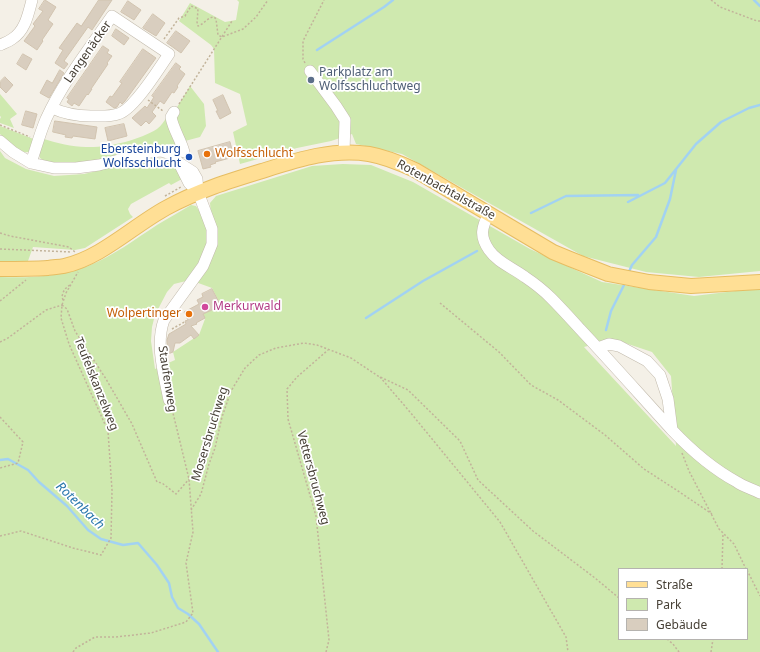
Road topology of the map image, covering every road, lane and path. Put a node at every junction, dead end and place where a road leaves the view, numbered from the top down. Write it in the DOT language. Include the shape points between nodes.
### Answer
graph roads {
  1 [pos="32,0"];
  2 [pos="268,0"];
  3 [pos="324,0"];
  4 [pos="711,0"];
  5 [pos="232,21"];
  6 [pos="760,21"];
  7 [pos="222,37"];
  8 [pos="0,45"];
  9 [pos="158,46"];
  10 [pos="310,72"];
  11 [pos="140,95"];
  12 [pos="52,108"];
  13 [pos="172,114"];
  14 [pos="0,125"];
  15 [pos="39,140"];
  16 [pos="0,141"];
  17 [pos="344,153"];
  18 [pos="183,155"];
  19 [pos="31,163"];
  20 [pos="198,192"];
  21 [pos="488,213"];
  22 [pos="0,233"];
  23 [pos="0,248"];
  24 [pos="78,256"];
  25 [pos="0,269"];
  26 [pos="31,269"];
  27 [pos="760,282"];
  28 [pos="0,301"];
  29 [pos="440,303"];
  30 [pos="62,305"];
  31 [pos="186,321"];
  32 [pos="161,331"];
  33 [pos="0,342"];
  34 [pos="598,348"];
  35 [pos="328,350"];
  36 [pos="378,376"];
  37 [pos="169,400"];
  38 [pos="0,417"];
  39 [pos="672,430"];
  40 [pos="683,442"];
  41 [pos="0,468"];
  42 [pos="189,479"];
  43 [pos="760,493"];
  44 [pos="191,510"];
  45 [pos="712,514"];
  46 [pos="723,533"];
  47 [pos="0,536"];
  48 [pos="722,568"];
  49 [pos="746,568"];
  50 [pos="748,572"];
  51 [pos="760,596"];
  52 [pos="618,597"];
  53 [pos="667,640"];
  54 [pos="713,640"];
  55 [pos="72,652"];
  56 [pos="326,652"];
  57 [pos="568,652"];
  58 [pos="679,652"];
  59 [pos="711,652"];
  1 -- 8 [label="street" via="21,31"];
  2 -- 7 [label="path" via="256,17 243,29"];
  3 -- 10 [label="path" via="303,41 303,59"];
  4 -- 6 [label="path" via="720,7"];
  5 -- 7 [label="path"];
  7 -- 9 [label="path" via="218,35 214,17 198,26 198,9 191,6"];
  7 -- 13 [label="path"];
  9 -- 11 [label="street, Langenäcker" via="169,54"];
  9 -- 12 [label="street, Langenäcker" via="112,16 62,88"];
  10 -- 17 [label="street" via="345,120"];
  11 -- 12 [label="street, Langenäcker" via="131,106 119,114 106,116 63,113"];
  11 -- 13 [label="path"];
  12 -- 15 [label="street, Langenäcker"];
  13 -- 18 [label="street" via="172,122 182,145"];
  14 -- 15 [label="path"];
  15 -- 19 [label="street, Langenäcker"];
  16 -- 19 [label="street"];
  17 -- 20 [label="main road, Rotenbachtalstraße" via="296,160"];
  17 -- 21 [label="main road, Rotenbachtalstraße" via="368,154 394,160"];
  18 -- 19 [label="street" via="156,151 76,168 54,168"];
  18 -- 20 [label="street, Staufenweg" via="197,180"];
  20 -- 24 [label="main road, Rotenbachtalstraße" via="166,208 102,250"];
  20 -- 32 [label="street, Staufenweg" via="212,229 212,244 203,266 164,320"];
  21 -- 27 [label="main road, Rotenbachtalstraße" via="553,252 608,274 649,282 691,286"];
  21 -- 34 [label="street" via="482,235 490,251 538,286"];
  22 -- 24 [label="path" via="69,247"];
  23 -- 24 [label="path"];
  24 -- 26 [label="main road, Rotenbachtalstraße" via="64,266"];
  24 -- 30 [label="path, Teufelskanzelweg" via="77,275"];
  25 -- 26 [label="main road, Rotenbachtalstraße"];
  26 -- 28 [label="path" via="28,278"];
  29 -- 45 [label="path" via="499,352 531,385 558,400 605,435 644,469"];
  30 -- 33 [label="path" via="46,310"];
  30 -- 42 [label="path" via="67,309 75,331 132,424 157,482 176,494"];
  30 -- 47 [label="path, Teufelskanzelweg" via="61,318 69,344 108,431 112,490 111,538 101,555 21,532"];
  31 -- 32 [label="path" via="167,331"];
  32 -- 37 [label="street, Staufenweg" via="160,345"];
  34 -- 39 [label="street"];
  34 -- 39 [label="street" via="609,344 619,346 647,361 660,375 668,399"];
  35 -- 36 [label="path, Mosersbruchweg" via="351,358"];
  35 -- 44 [label="path, Mosersbruchweg" via="304,343 276,348 259,355 245,368 231,391 201,494"];
  35 -- 56 [label="path, Vettersbruchweg" via="287,389 288,419 316,516 329,640"];
  36 -- 52 [label="path" via="408,390 460,441 478,480 534,531"];
  36 -- 57 [label="path" via="500,522 566,637"];
  37 -- 42 [label="path, Staufenweg"];
  38 -- 41 [label="path" via="23,442 18,463"];
  39 -- 40 [label="street"];
  40 -- 43 [label="street" via="712,466 738,483"];
  40 -- 45 [label="path" via="682,453"];
  42 -- 44 [label="path, Staufenweg"];
  44 -- 55 [label="path, Staufenweg" via="193,532 186,563 193,613 186,622 151,633 95,637"];
  45 -- 46 [label="path"];
  46 -- 48 [label="path"];
  46 -- 49 [label="path" via="734,544"];
  50 -- 51 [label="path"];
  53 -- 58 [label="path"];
  54 -- 59 [label="path"];
}
